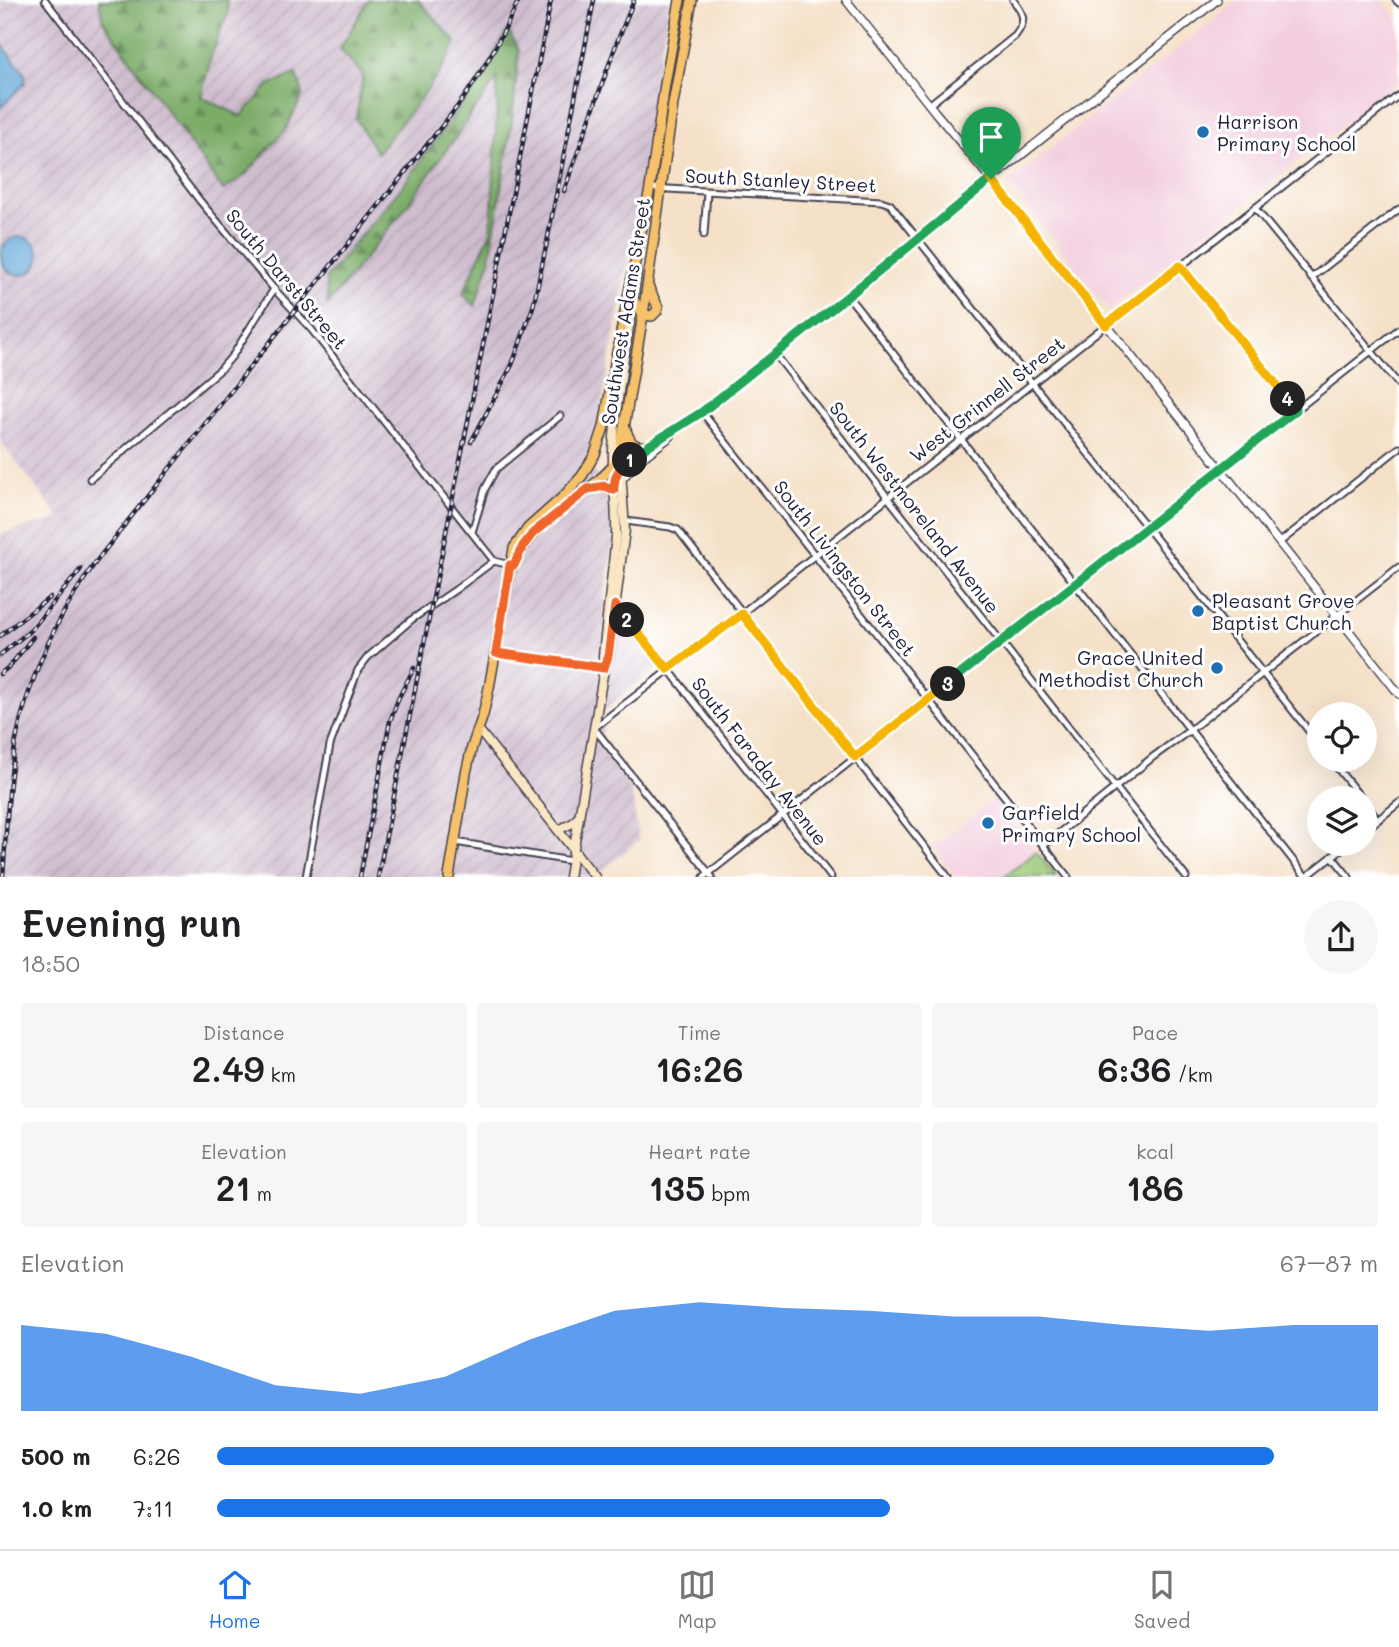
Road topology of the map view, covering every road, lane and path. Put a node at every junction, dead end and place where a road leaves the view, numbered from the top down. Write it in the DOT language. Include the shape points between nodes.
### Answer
graph roads {
  1 [pos="45,0"];
  2 [pos="680,0"];
  3 [pos="692,0"];
  4 [pos="846,0"];
  5 [pos="1013,0"];
  6 [pos="1217,0"];
  7 [pos="1399,95"];
  8 [pos="929,105"];
  9 [pos="991,179"];
  10 [pos="650,188"];
  11 [pos="661,189"];
  12 [pos="708,192"];
  13 [pos="1255,208"];
  14 [pos="1399,209"];
  15 [pos="641,232"];
  16 [pos="704,234"];
  17 [pos="919,238"];
  18 [pos="1180,266"];
  19 [pos="1311,278"];
  20 [pos="274,289"];
  21 [pos="848,296"];
  22 [pos="634,300"];
  23 [pos="643,315"];
  24 [pos="1106,325"];
  25 [pos="1399,329"];
  26 [pos="1371,351"];
  27 [pos="775,354"];
  28 [pos="1033,383"];
  29 [pos="1399,385"];
  30 [pos="1296,410"];
  31 [pos="702,412"];
  32 [pos="560,416"];
  33 [pos="624,426"];
  34 [pos="961,440"];
  35 [pos="648,446"];
  36 [pos="1399,448"];
  37 [pos="617,466"];
  38 [pos="1220,469"];
  39 [pos="622,478"];
  40 [pos="90,479"];
  41 [pos="588,489"];
  42 [pos="614,489"];
  43 [pos="888,498"];
  44 [pos="626,521"];
  45 [pos="1147,527"];
  46 [pos="472,533"];
  47 [pos="1279,543"];
  48 [pos="815,555"];
  49 [pos="494,561"];
  50 [pos="512,565"];
  51 [pos="1399,566"];
  52 [pos="1074,584"];
  53 [pos="613,602"];
  54 [pos="742,614"];
  55 [pos="1337,616"];
  56 [pos="1001,642"];
  57 [pos="496,653"];
  58 [pos="604,668"];
  59 [pos="668,669"];
  60 [pos="1263,673"];
  61 [pos="1398,690"];
  62 [pos="928,699"];
  63 [pos="594,728"];
  64 [pos="478,729"];
  65 [pos="1307,729"];
  66 [pos="1189,730"];
  67 [pos="855,757"];
  68 [pos="1340,772"];
  69 [pos="1352,786"];
  70 [pos="1116,788"];
  71 [pos="1399,803"];
  72 [pos="782,815"];
  73 [pos="579,816"];
  74 [pos="1378,820"];
  75 [pos="558,830"];
  76 [pos="455,842"];
  77 [pos="1043,846"];
  78 [pos="573,849"];
  79 [pos="1332,856"];
  80 [pos="571,861"];
  81 [pos="708,876"];
  82 [pos="306,877"];
  83 [pos="449,877"];
  84 [pos="569,877"];
  85 [pos="594,877"];
  86 [pos="831,877"];
  87 [pos="948,877"];
  88 [pos="1068,877"];
  89 [pos="1186,877"];
  90 [pos="1306,877"];
  91 [pos="1349,877"];
  1 -- 20 [label="street, South Darst Street"];
  2 -- 10 [label="main road, Southwest Adams Street"];
  3 -- 11 [label="main road, Southwest Adams Street"];
  4 -- 8 [label="street"];
  5 -- 8 [label="street" via="1023,18 1021,29"];
  6 -- 9 [label="street"];
  7 -- 13 [label="street, West Grinnell Street"];
  8 -- 9 [label="street"];
  9 -- 17 [label="street"];
  9 -- 24 [label="street"];
  10 -- 11 [label="street, South Stanley Street"];
  10 -- 15 [label="main road, Southwest Adams Street"];
  11 -- 12 [label="street, South Stanley Street"];
  11 -- 23 [label="main road, Southwest Adams Street"];
  12 -- 16 [label="street"];
  12 -- 17 [label="street, South Stanley Street" via="884,201"];
  13 -- 18 [label="street, West Grinnell Street"];
  13 -- 19 [label="street"];
  14 -- 19 [label="street"];
  15 -- 22 [label="main road, Southwest Adams Street"];
  15 -- 50 [label="main road" via="599,444 572,488 524,532 514,548"];
  17 -- 21 [label="street"];
  17 -- 28 [label="street, South Stanley Street"];
  18 -- 24 [label="street, West Grinnell Street"];
  18 -- 30 [label="street"];
  19 -- 26 [label="street"];
  20 -- 40 [label="street" via="221,369"];
  20 -- 46 [label="street, South Darst Street" via="311,329"];
  21 -- 27 [label="street"];
  21 -- 34 [label="street"];
  22 -- 23 [label="main road"];
  22 -- 37 [label="main road, Southwest Adams Street" via="616,418"];
  23 -- 33 [label="main road, Southwest Adams Street"];
  24 -- 28 [label="street, West Grinnell Street"];
  24 -- 38 [label="street"];
  25 -- 26 [label="street"];
  26 -- 29 [label="street"];
  26 -- 30 [label="street"];
  27 -- 31 [label="street"];
  27 -- 43 [label="street, South Westmoreland Avenue"];
  28 -- 34 [label="street, West Grinnell Street"];
  28 -- 45 [label="street, South Stanley Street"];
  30 -- 38 [label="street"];
  31 -- 35 [label="street"];
  31 -- 39 [label="street"];
  31 -- 48 [label="street, South Livingston Street"];
  32 -- 46 [label="street" via="496,469"];
  33 -- 35 [label="main road" via="633,444"];
  33 -- 37 [label="main road, Southwest Adams Street"];
  34 -- 43 [label="street, West Grinnell Street"];
  34 -- 52 [label="street"];
  35 -- 37 [label="street"];
  36 -- 47 [label="street"];
  37 -- 39 [label="main road, Southwest Adams Street"];
  37 -- 41 [label="main road"];
  37 -- 42 [label="main road, Southwest Adams Street"];
  38 -- 45 [label="street"];
  38 -- 47 [label="street"];
  39 -- 44 [label="main road, Southwest Adams Street"];
  41 -- 42 [label="main road"];
  41 -- 50 [label="main road" via="533,533"];
  42 -- 53 [label="main road, Southwest Adams Street"];
  43 -- 48 [label="street, West Grinnell Street"];
  43 -- 56 [label="street, South Westmoreland Avenue"];
  44 -- 53 [label="main road, Southwest Adams Street"];
  44 -- 54 [label="street" via="676,529"];
  45 -- 52 [label="street"];
  45 -- 60 [label="street, South Stanley Street"];
  46 -- 49 [label="street, South Darst Street"];
  47 -- 55 [label="street"];
  48 -- 54 [label="street, West Grinnell Street"];
  48 -- 62 [label="street, South Livingston Street"];
  49 -- 50 [label="street"];
  49 -- 82 [label="street" via="411,620 358,670 330,745"];
  50 -- 57 [label="main road"];
  51 -- 55 [label="street"];
  52 -- 56 [label="street"];
  52 -- 66 [label="street"];
  53 -- 58 [label="main road, Southwest Adams Street"];
  53 -- 59 [label="street, South Faraday Avenue"];
  54 -- 59 [label="street, West Grinnell Street"];
  54 -- 67 [label="street"];
  55 -- 60 [label="street"];
  55 -- 61 [label="street"];
  56 -- 62 [label="street"];
  56 -- 70 [label="street, South Westmoreland Avenue"];
  57 -- 58 [label="street"];
  57 -- 64 [label="main road"];
  58 -- 63 [label="main road, Southwest Adams Street"];
  59 -- 63 [label="street, West Grinnell Street"];
  59 -- 72 [label="street, South Faraday Avenue"];
  60 -- 65 [label="street, South Stanley Street"];
  60 -- 66 [label="street"];
  62 -- 67 [label="street"];
  62 -- 77 [label="street, South Livingston Street"];
  63 -- 73 [label="main road, Southwest Adams Street"];
  63 -- 81 [label="street"];
  64 -- 75 [label="main road"];
  64 -- 76 [label="main road"];
  66 -- 70 [label="street"];
  66 -- 90 [label="street"];
  67 -- 72 [label="street"];
  67 -- 87 [label="street"];
  68 -- 69 [label="street"];
  70 -- 77 [label="street"];
  70 -- 89 [label="street, South Westmoreland Avenue"];
  71 -- 74 [label="street"];
  72 -- 81 [label="street"];
  72 -- 86 [label="street, South Faraday Avenue"];
  73 -- 75 [label="main road"];
  73 -- 78 [label="main road, Southwest Adams Street"];
  75 -- 78 [label="main road"];
  76 -- 80 [label="street"];
  76 -- 83 [label="main road"];
  77 -- 88 [label="street, South Livingston Street"];
  78 -- 80 [label="main road, Southwest Adams Street"];
  78 -- 85 [label="main road"];
  79 -- 90 [label="street"];
  79 -- 91 [label="street"];
  80 -- 84 [label="main road, Southwest Adams Street"];
}
